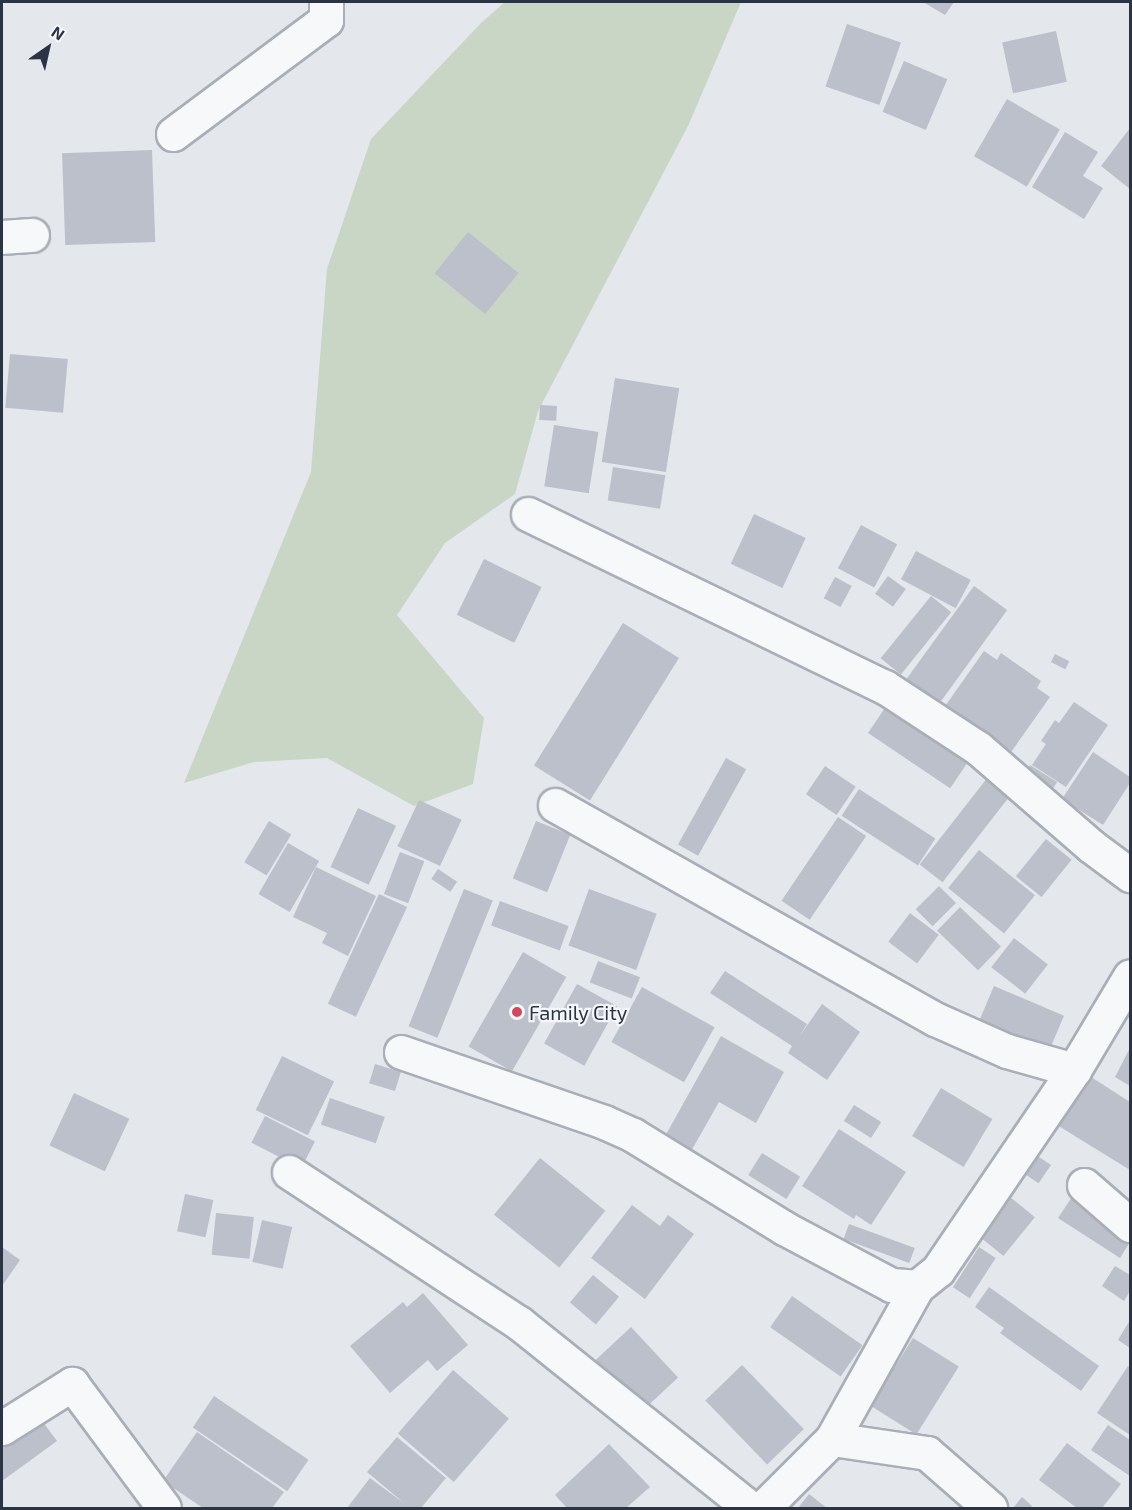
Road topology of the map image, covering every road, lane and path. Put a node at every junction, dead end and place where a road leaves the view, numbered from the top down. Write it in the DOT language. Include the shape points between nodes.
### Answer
graph roads {
  1 [pos="326,2"];
  2 [pos="173,134"];
  3 [pos="528,514"];
  4 [pos="555,805"];
  5 [pos="1131,875"];
  6 [pos="1131,975"];
  7 [pos="401,1052"];
  8 [pos="1074,1070"];
  9 [pos="289,1172"];
  10 [pos="1084,1185"];
  11 [pos="1131,1225"];
  12 [pos="917,1287"];
  13 [pos="2,1428"];
  14 [pos="832,1439"];
  15 [pos="164,1509"];
  16 [pos="750,1509"];
  17 [pos="763,1509"];
  18 [pos="990,1509"];
  1 -- 2 [label="street" via="326,20"];
  3 -- 5 [label="street" via="885,687 978,748 1091,846"];
  4 -- 8 [label="street" via="935,1019 1007,1051"];
  6 -- 8 [label="street"];
  7 -- 12 [label="street" via="633,1135 784,1228 891,1285"];
  8 -- 12 [label="street" via="938,1270"];
  9 -- 16 [label="street" via="519,1323"];
  10 -- 11 [label="street"];
  12 -- 14 [label="street"];
  13 -- 15 [label="street" via="72,1384"];
  14 -- 17 [label="street"];
  14 -- 18 [label="street" via="927,1453"];
}
